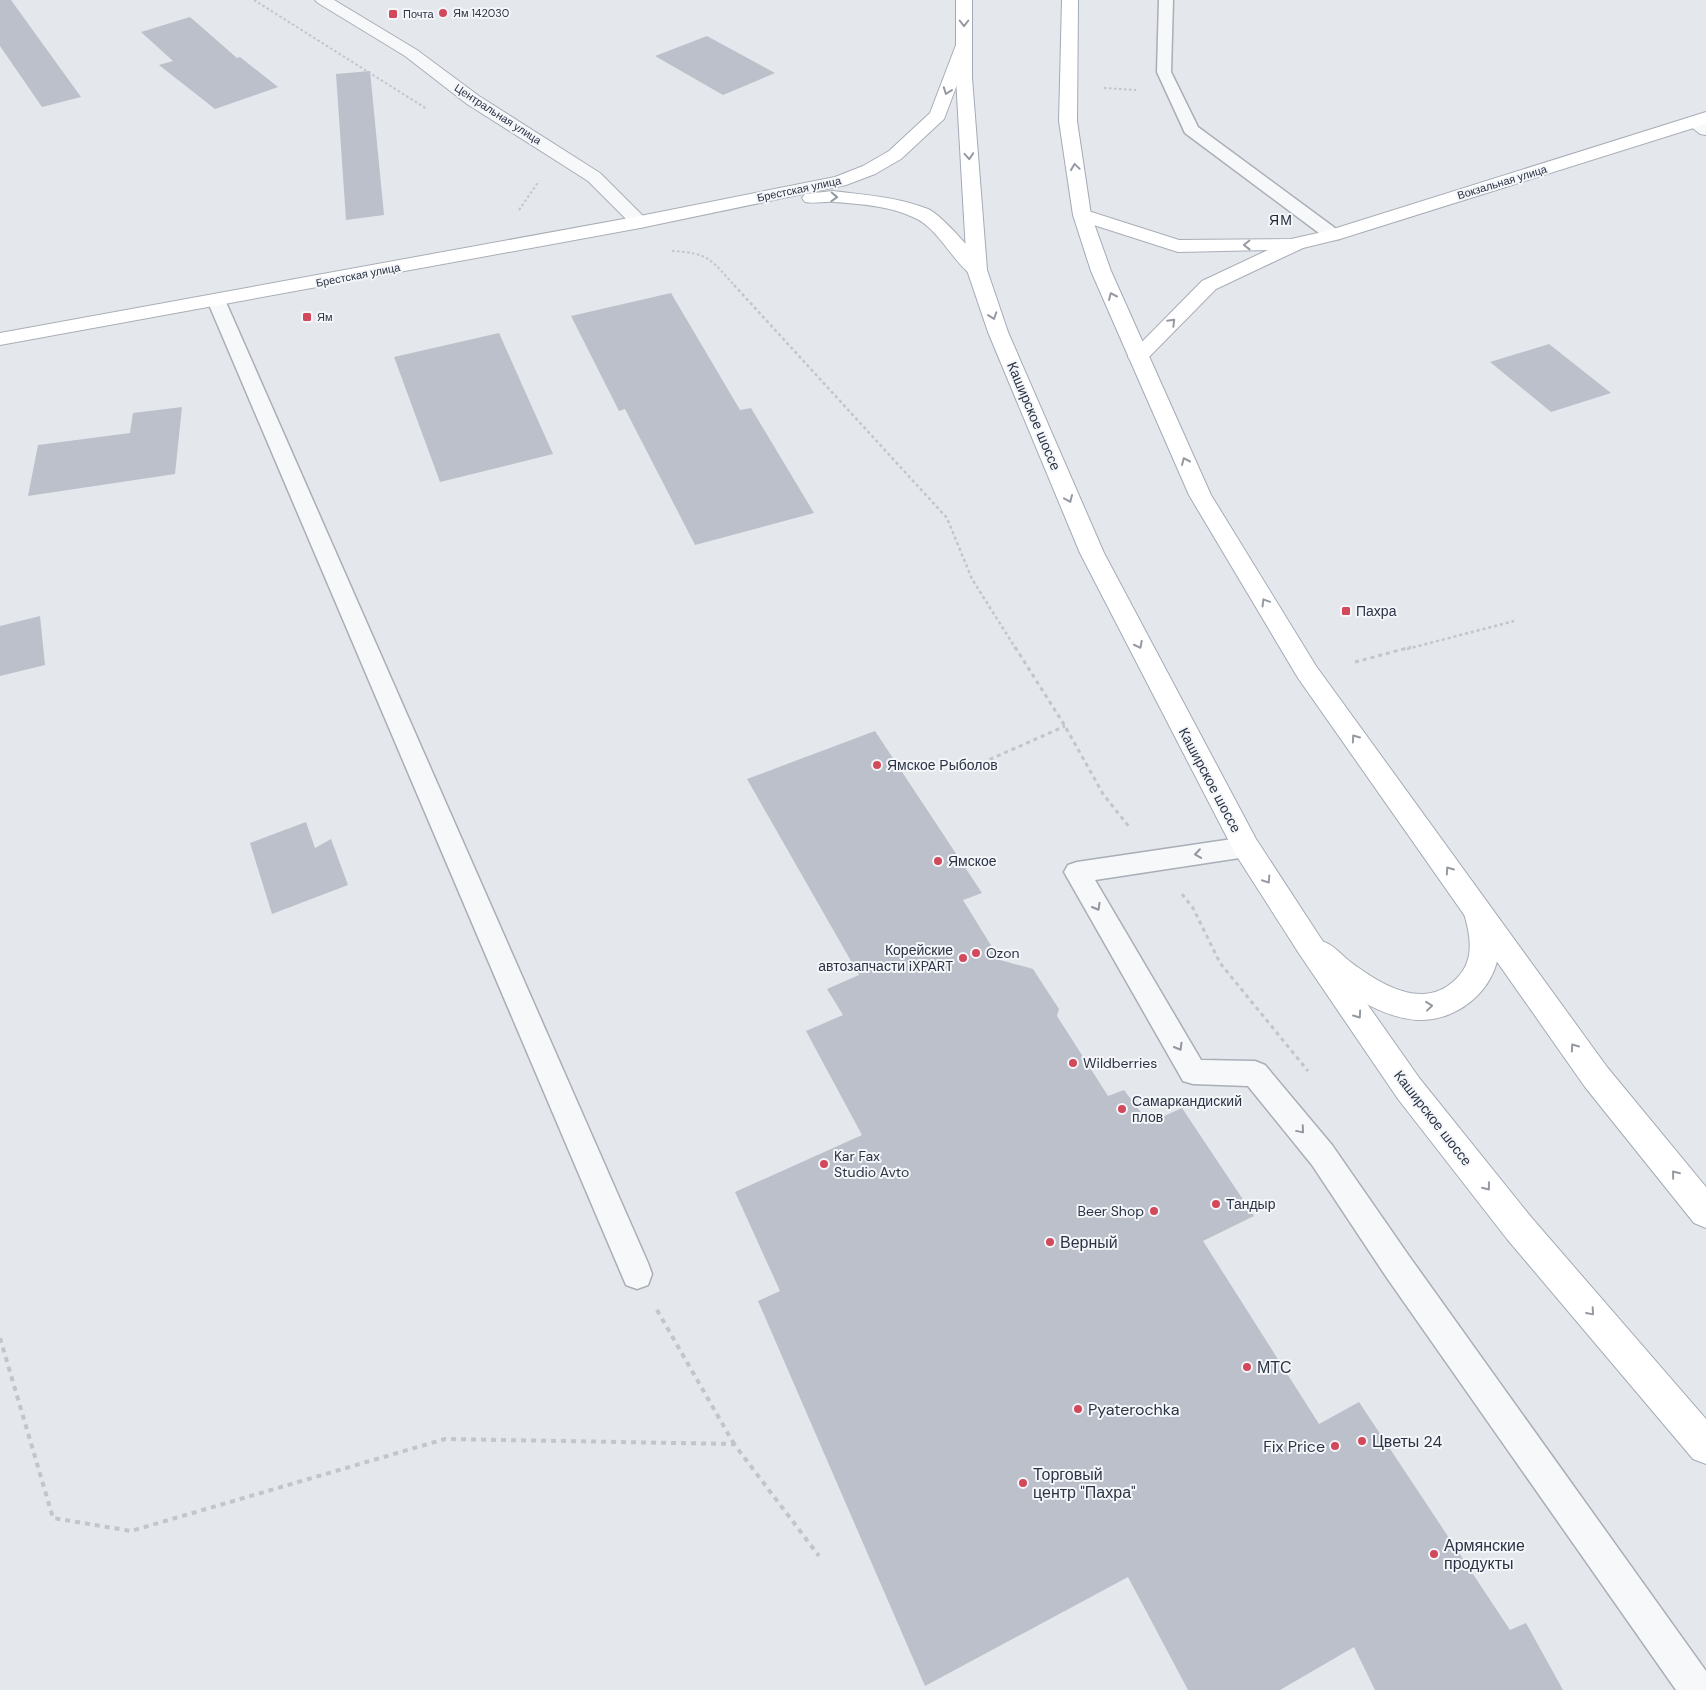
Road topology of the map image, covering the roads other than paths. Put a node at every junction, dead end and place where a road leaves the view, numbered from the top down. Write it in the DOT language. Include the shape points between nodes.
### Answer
graph roads {
  1 [pos="323,0"];
  2 [pos="964,0"];
  3 [pos="1070,0"];
  4 [pos="1166,0"];
  5 [pos="964,46"];
  6 [pos="1702,123"];
  7 [pos="715,206"];
  8 [pos="1082,215"];
  9 [pos="640,222"];
  10 [pos="1333,235"];
  11 [pos="1296,244"];
  12 [pos="978,270"];
  13 [pos="216,300"];
  14 [pos="0,339"];
  15 [pos="1138,357"];
  16 [pos="1246,847"];
  17 [pos="1477,910"];
  18 [pos="1310,946"];
  19 [pos="1706,1212"];
  20 [pos="637,1274"];
  21 [pos="1706,1446"];
  22 [pos="1698,1690"];
  1 -- 9 [label="street, Центральная улица" via="411,53 473,100 594,177"];
  2 -- 5 [label="main road, Каширское шоссе, one-way"];
  8 -- 3 [label="main road, one-way" via="1068,122"];
  4 -- 10 [label="lane" via="1164,72 1191,130"];
  5 -- 7 [label="main road, Брестская улица, one-way" via="938,115 895,155 840,181"];
  5 -- 12 [label="main road, Каширское шоссе, one-way"];
  6 -- 10 [label="main road, Вокзальная улица"];
  7 -- 9 [label="main road, Брестская улица"];
  7 -- 12 [label="main road, Брестская улица, one-way" via="833,196 887,203 923,214"];
  11 -- 8 [label="main road, Вокзальная улица, one-way" via="1178,246"];
  15 -- 8 [label="main road, one-way" via="1101,271"];
  9 -- 13 [label="main road, Брестская улица"];
  10 -- 11 [label="main road, Вокзальная улица"];
  15 -- 11 [label="main road, Вокзальная улица, one-way" via="1209,285"];
  12 -- 16 [label="main road, Каширское шоссе, one-way" via="998,332 1092,554"];
  13 -- 14 [label="main road, Брестская улица"];
  13 -- 20 [label="lane"];
  17 -- 15 [label="main road, one-way" via="1307,672 1200,495"];
  16 -- 18 [label="main road, Каширское шоссе, one-way"];
  16 -- 22 [label="lane, one-way" via="1077,872 1193,1072 1255,1074 1322,1155"];
  18 -- 17 [label="main road, one-way" via="1350,978 1376,993 1400,1004 1428,1007 1452,1000 1472,984 1482,968 1485,941"];
  19 -- 17 [label="main road, one-way" via="1596,1077"];
  18 -- 21 [label="main road, Каширское шоссе, one-way" via="1409,1089 1519,1228"];
}
